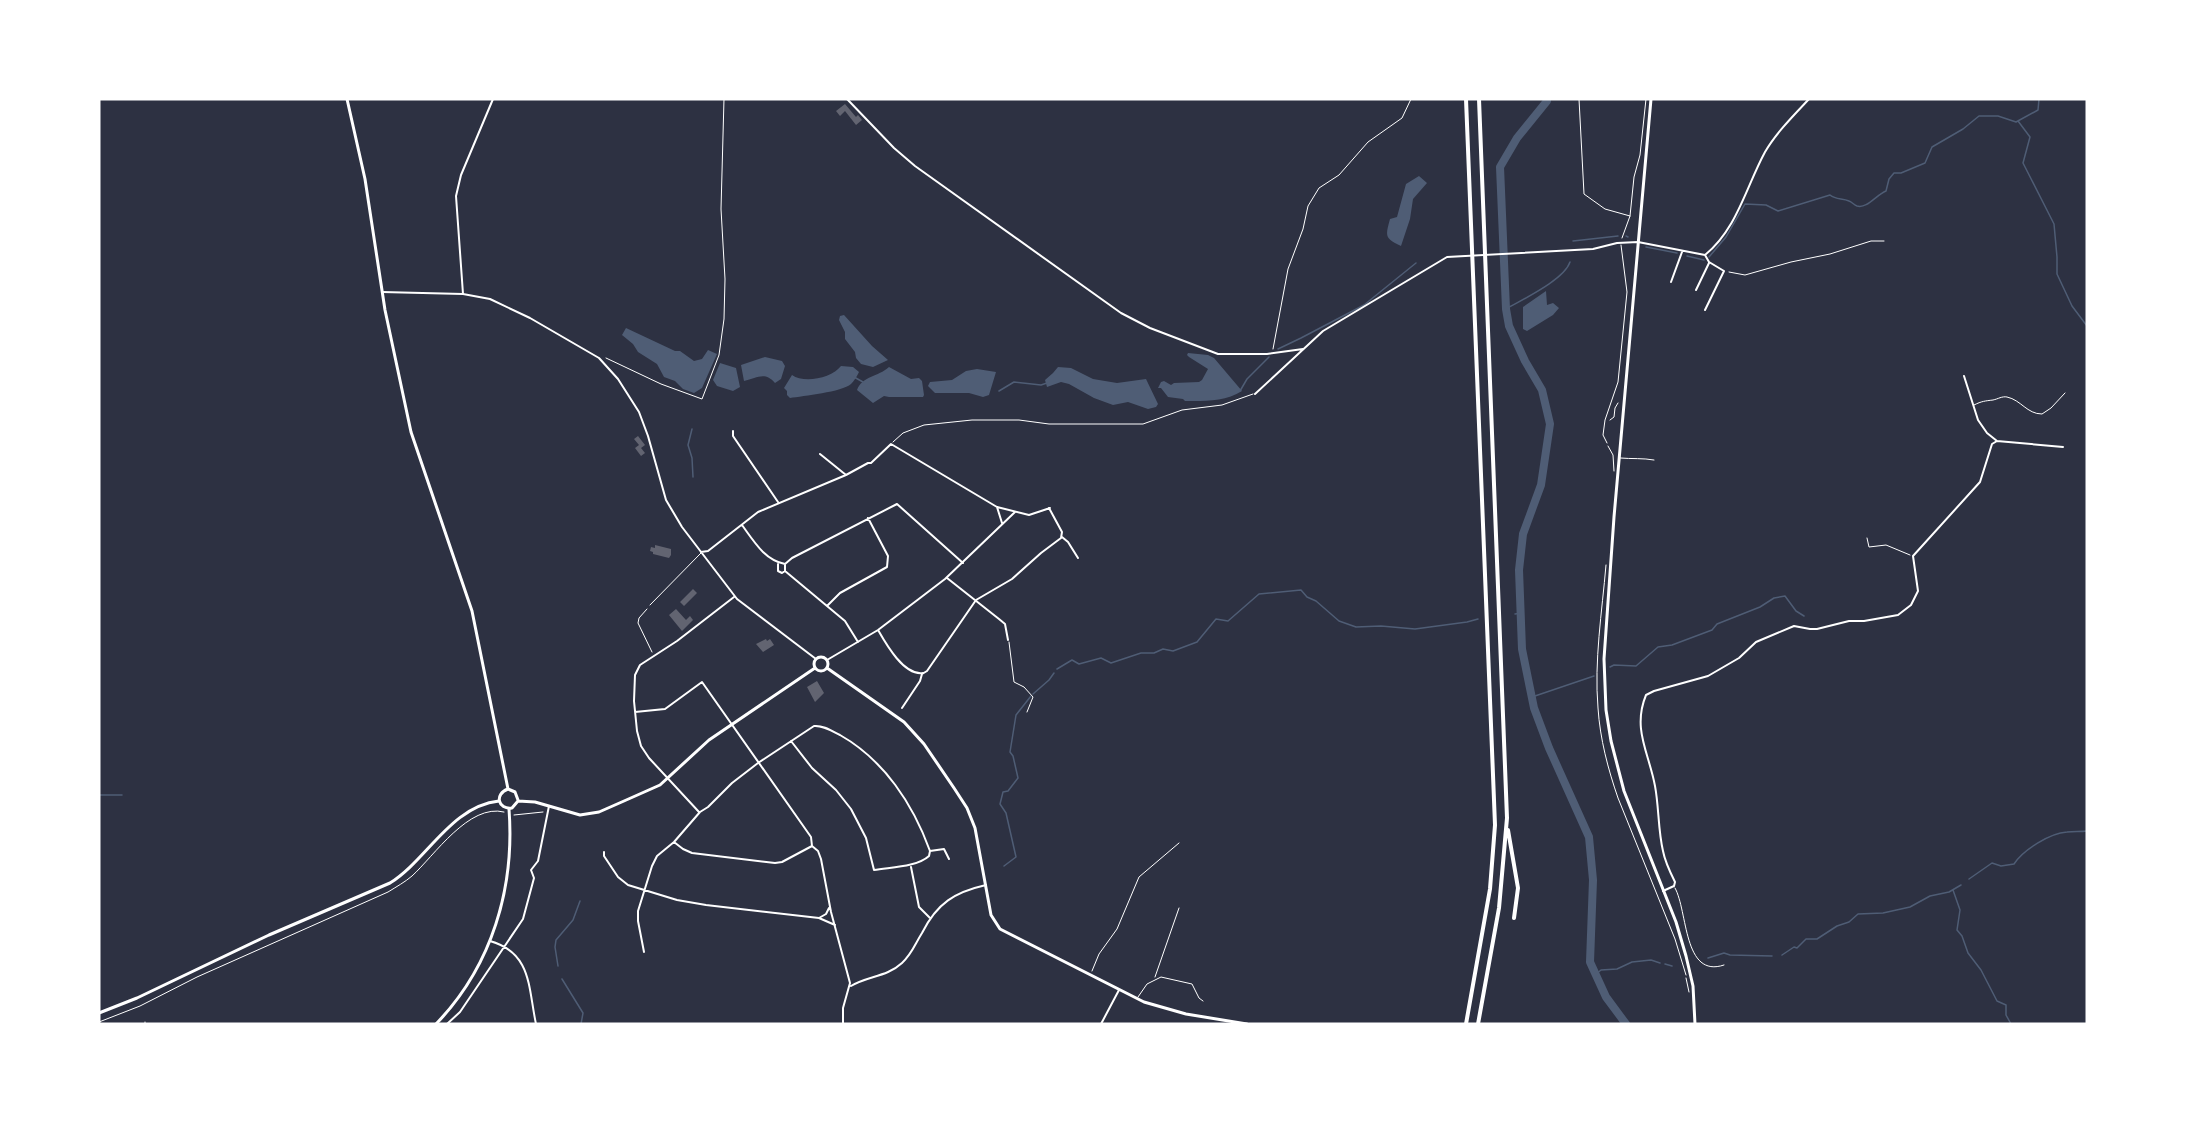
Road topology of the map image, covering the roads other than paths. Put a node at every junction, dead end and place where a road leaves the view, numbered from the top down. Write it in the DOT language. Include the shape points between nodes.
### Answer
graph roads {
  1 [pos="347,99"];
  2 [pos="493,99"];
  3 [pos="847,99"];
  4 [pos="1466,99"];
  5 [pos="1479,99"];
  6 [pos="1651,99"];
  7 [pos="1809,99"];
  8 [pos="1638,242"];
  9 [pos="1621,243"];
  10 [pos="1682,252"];
  11 [pos="1705,255"];
  12 [pos="1709,262"];
  13 [pos="1671,282"];
  14 [pos="1696,290"];
  15 [pos="382,292"];
  16 [pos="463,294"];
  17 [pos="1706,310"];
  18 [pos="1303,349"];
  19 [pos="1964,376"];
  20 [pos="1255,393"];
  21 [pos="2065,393"];
  22 [pos="1974,405"];
  23 [pos="733,431"];
  24 [pos="1996,441"];
  25 [pos="1607,443"];
  26 [pos="891,444"];
  27 [pos="2063,447"];
  28 [pos="820,454"];
  29 [pos="1619,458"];
  30 [pos="1654,460"];
  31 [pos="846,475"];
  32 [pos="778,502"];
  33 [pos="997,507"];
  34 [pos="1015,512"];
  35 [pos="868,518"];
  36 [pos="1002,524"];
  37 [pos="742,525"];
  38 [pos="1062,537"];
  39 [pos="702,552"];
  40 [pos="1078,558"];
  41 [pos="963,563"];
  42 [pos="778,564"];
  43 [pos="785,564"];
  44 [pos="785,572"];
  45 [pos="946,578"];
  46 [pos="734,597"];
  47 [pos="976,600"];
  48 [pos="650,605"];
  49 [pos="827,606"];
  50 [pos="878,630"];
  51 [pos="1008,640"];
  52 [pos="858,642"];
  53 [pos="816,659"];
  54 [pos="827,660"];
  55 [pos="814,668"];
  56 [pos="827,668"];
  57 [pos="923,673"];
  58 [pos="902,708"];
  59 [pos="635,712"];
  60 [pos="1028,712"];
  61 [pos="733,725"];
  62 [pos="791,741"];
  63 [pos="758,763"];
  64 [pos="667,777"];
  65 [pos="508,789"];
  66 [pos="499,801"];
  67 [pos="518,801"];
  68 [pos="549,806"];
  69 [pos="509,809"];
  70 [pos="700,812"];
  71 [pos="1507,818"];
  72 [pos="674,842"];
  73 [pos="812,846"];
  74 [pos="930,851"];
  75 [pos="604,852"];
  76 [pos="949,859"];
  77 [pos="910,866"];
  78 [pos="986,885"];
  79 [pos="1674,886"];
  80 [pos="644,890"];
  81 [pos="1663,891"];
  82 [pos="830,906"];
  83 [pos="1179,908"];
  84 [pos="819,918"];
  85 [pos="930,918"];
  86 [pos="1514,918"];
  87 [pos="835,925"];
  88 [pos="490,941"];
  89 [pos="505,946"];
  90 [pos="644,952"];
  91 [pos="1724,965"];
  92 [pos="849,979"];
  93 [pos="1154,979"];
  94 [pos="859,981"];
  95 [pos="850,987"];
  96 [pos="1119,990"];
  97 [pos="1137,999"];
  98 [pos="1203,1001"];
  99 [pos="99,1013"];
  100 [pos="436,1024"];
  101 [pos="447,1024"];
  102 [pos="536,1024"];
  103 [pos="843,1024"];
  104 [pos="1101,1024"];
  105 [pos="1247,1024"];
  106 [pos="1466,1024"];
  107 [pos="1478,1024"];
  108 [pos="1695,1024"];
  1 -- 15 [label="main road" via="365,179"];
  2 -- 16 [label="street" via="456,196"];
  3 -- 18 [label="street" via="915,166 1121,313 1218,354 1273,354"];
  4 -- 106 [label="highway" via="1495,825 1490,889"];
  5 -- 71 [label="highway"];
  6 -- 8 [label="main road"];
  7 -- 11 [label="street" via="1772,142 1730,224"];
  8 -- 9 [label="street"];
  8 -- 10 [label="street"];
  8 -- 29 [label="main road"];
  9 -- 18 [label="street" via="1593,249 1448,256 1330,327"];
  9 -- 25 [label="lane" via="1627,292 1618,382 1603,435"];
  10 -- 11 [label="street"];
  10 -- 13 [label="street"];
  11 -- 12 [label="street"];
  12 -- 14 [label="street"];
  12 -- 17 [label="street" via="1724,271"];
  15 -- 16 [label="street"];
  15 -- 65 [label="main road" via="411,432 472,611"];
  16 -- 39 [label="street" via="505,305 599,358 639,412 666,500"];
  18 -- 20 [label="street"];
  19 -- 22 [label="street"];
  20 -- 26 [label="lane" via="1222,405 1182,410 1143,424 1049,424 995,419 935,423 903,433"];
  21 -- 22 [label="lane" via="2042,414 2004,396"];
  22 -- 24 [label="street" via="1978,420"];
  23 -- 32 [label="street"];
  24 -- 27 [label="street"];
  24 -- 79 [label="street" via="1980,482 1913,556 1918,591 1911,605 1898,615 1817,629 1794,626 1756,642 1739,658 1708,676 1646,695 1640,708 1640,725 1653,775 1662,849"];
  26 -- 31 [label="street" via="871,463"];
  26 -- 33 [label="street"];
  28 -- 31 [label="street"];
  29 -- 30 [label="lane"];
  29 -- 81 [label="main road" via="1604,659 1608,725 1624,790"];
  31 -- 32 [label="street"];
  32 -- 37 [label="street"];
  33 -- 34 [label="street"];
  33 -- 36 [label="street"];
  34 -- 36 [label="street"];
  34 -- 38 [label="street" via="1034,514 1049,508"];
  35 -- 41 [label="street" via="897,504"];
  35 -- 43 [label="street"];
  35 -- 49 [label="street" via="888,556 887,567 840,593"];
  36 -- 41 [label="street"];
  37 -- 39 [label="street"];
  37 -- 42 [label="street" via="759,548"];
  38 -- 40 [label="street"];
  38 -- 47 [label="street" via="1012,579"];
  39 -- 46 [label="street"];
  39 -- 48 [label="lane"];
  41 -- 45 [label="street"];
  42 -- 43 [label="street"];
  42 -- 44 [label="street" via="778,571"];
  43 -- 44 [label="street"];
  44 -- 49 [label="street"];
  45 -- 47 [label="street"];
  45 -- 50 [label="street"];
  46 -- 53 [label="street"];
  46 -- 59 [label="street" via="638,666"];
  47 -- 51 [label="street" via="1005,624"];
  47 -- 57 [label="street"];
  49 -- 52 [label="street" via="845,621"];
  50 -- 52 [label="street"];
  50 -- 57 [label="street" via="898,659 913,672"];
  51 -- 60 [label="lane" via="1014,682 1033,697"];
  52 -- 54 [label="street"];
  53 -- 54 [label="main road"];
  53 -- 55 [label="main road"];
  54 -- 56 [label="main road"];
  55 -- 56 [label="main road"];
  55 -- 61 [label="main road"];
  56 -- 78 [label="main road" via="896,716 924,744 971,816"];
  57 -- 58 [label="street"];
  59 -- 61 [label="street" via="665,709 702,682"];
  59 -- 64 [label="street" via="641,746"];
  61 -- 63 [label="street"];
  61 -- 64 [label="main road" via="704,744"];
  62 -- 63 [label="street"];
  62 -- 74 [label="street" via="818,726 843,737 900,790"];
  62 -- 77 [label="street" via="851,809 866,838 874,870"];
  63 -- 70 [label="street"];
  63 -- 73 [label="street" via="811,837"];
  64 -- 68 [label="main road" via="651,789 599,812 580,815"];
  64 -- 70 [label="street"];
  65 -- 66 [label="main road" via="501,793"];
  65 -- 67 [label="main road" via="515,792"];
  66 -- 69 [label="main road"];
  66 -- 99 [label="main road" via="482,805 452,825 403,875 390,883"];
  67 -- 68 [label="main road"];
  67 -- 69 [label="main road"];
  68 -- 89 [label="street" via="538,861 531,870 534,878 523,919"];
  69 -- 88 [label="main road" via="509,872"];
  70 -- 72 [label="street"];
  71 -- 86 [label="highway" via="1518,888"];
  71 -- 107 [label="highway" via="1499,908"];
  72 -- 73 [label="street" via="692,853 775,863"];
  72 -- 80 [label="street" via="653,862"];
  73 -- 82 [label="street" via="821,859"];
  74 -- 76 [label="street" via="944,849"];
  74 -- 77 [label="street" via="927,859"];
  75 -- 80 [label="street" via="618,877"];
  77 -- 85 [label="street" via="919,907"];
  78 -- 85 [label="street" via="954,895"];
  78 -- 96 [label="main road" via="992,918 999,929"];
  79 -- 81 [label="street"];
  79 -- 91 [label="lane" via="1694,956 1716,968"];
  80 -- 84 [label="street" via="693,903"];
  80 -- 90 [label="street" via="638,921"];
  81 -- 108 [label="main road" via="1689,965"];
  82 -- 84 [label="street"];
  82 -- 87 [label="street"];
  83 -- 93 [label="lane"];
  84 -- 87 [label="street"];
  85 -- 94 [label="street" via="911,954 900,965"];
  87 -- 92 [label="street"];
  88 -- 89 [label="street"];
  88 -- 100 [label="main road" via="465,988"];
  89 -- 101 [label="street"];
  89 -- 102 [label="street" via="524,965"];
  92 -- 94 [label="street"];
  92 -- 95 [label="street"];
  93 -- 97 [label="lane"];
  93 -- 98 [label="lane" via="1166,977 1192,984"];
  94 -- 95 [label="street"];
  95 -- 103 [label="street"];
  96 -- 97 [label="main road"];
  96 -- 104 [label="street"];
  97 -- 105 [label="main road" via="1167,1010"];
}
